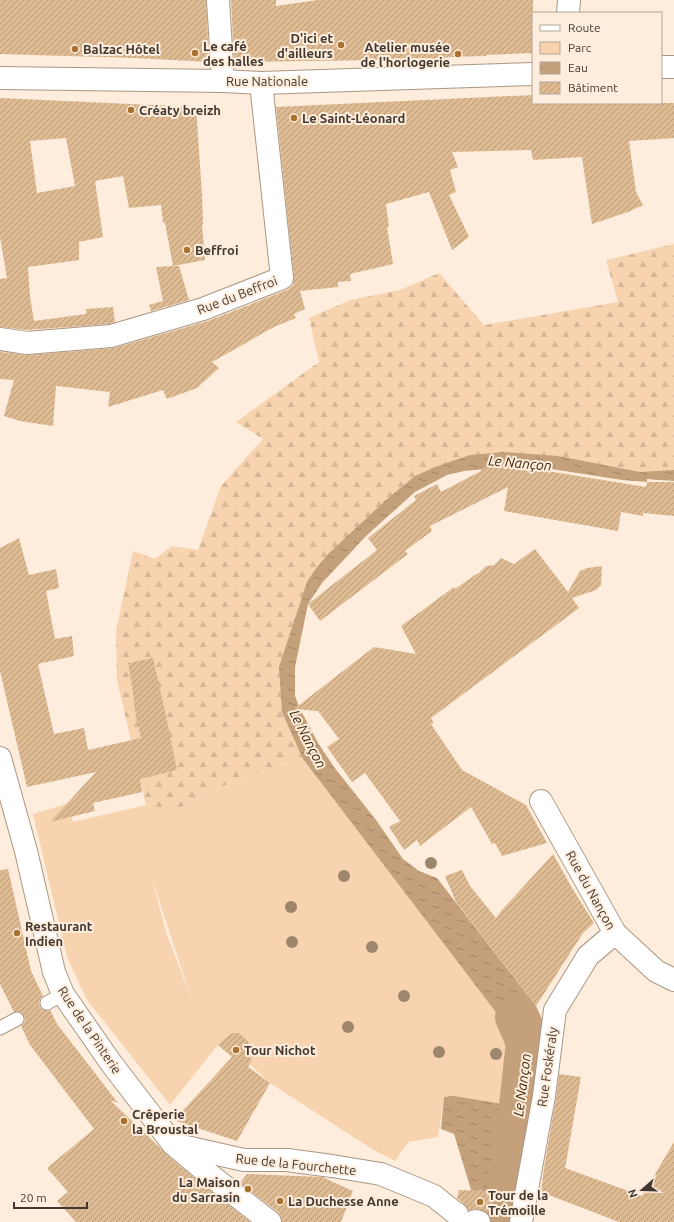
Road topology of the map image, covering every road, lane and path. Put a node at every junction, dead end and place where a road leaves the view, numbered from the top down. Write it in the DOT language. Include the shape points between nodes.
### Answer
graph roads {
  1 [pos="218,0"];
  2 [pos="569,0"];
  3 [pos="568,12"];
  4 [pos="662,67"];
  5 [pos="674,67"];
  6 [pos="532,74"];
  7 [pos="0,78"];
  8 [pos="222,81"];
  9 [pos="261,83"];
  10 [pos="0,340"];
  11 [pos="0,758"];
  12 [pos="541,801"];
  13 [pos="615,933"];
  14 [pos="674,980"];
  15 [pos="17,1019"];
  16 [pos="0,1028"];
  17 [pos="173,1144"];
  18 [pos="470,1219"];
  19 [pos="270,1222"];
  20 [pos="521,1222"];
  1 -- 8 [label="street"];
  2 -- 3 [label="street"];
  4 -- 5 [label="street"];
  6 -- 9 [label="street, Rue Nationale"];
  7 -- 8 [label="street, Rue Nationale"];
  8 -- 9 [label="street, Rue Nationale"];
  9 -- 10 [label="street, Rue du Beffroi" via="282,278 203,309 111,336 27,343"];
  11 -- 17 [label="street, Rue de la Pinterie" via="26,851 54,972 55,999 111,1063"];
  12 -- 13 [label="street, Rue du Nançon"];
  13 -- 14 [label="street, Rue du Nançon" via="656,971"];
  13 -- 20 [label="street, Rue Foskéraly" via="588,956 555,1010 544,1096"];
  15 -- 16 [label="lane"];
  17 -- 18 [label="street, Rue de la Fourchette" via="244,1160 286,1160 381,1174 434,1196 454,1212"];
  17 -- 19 [label="street, Rue de la Pinterie"];
}
